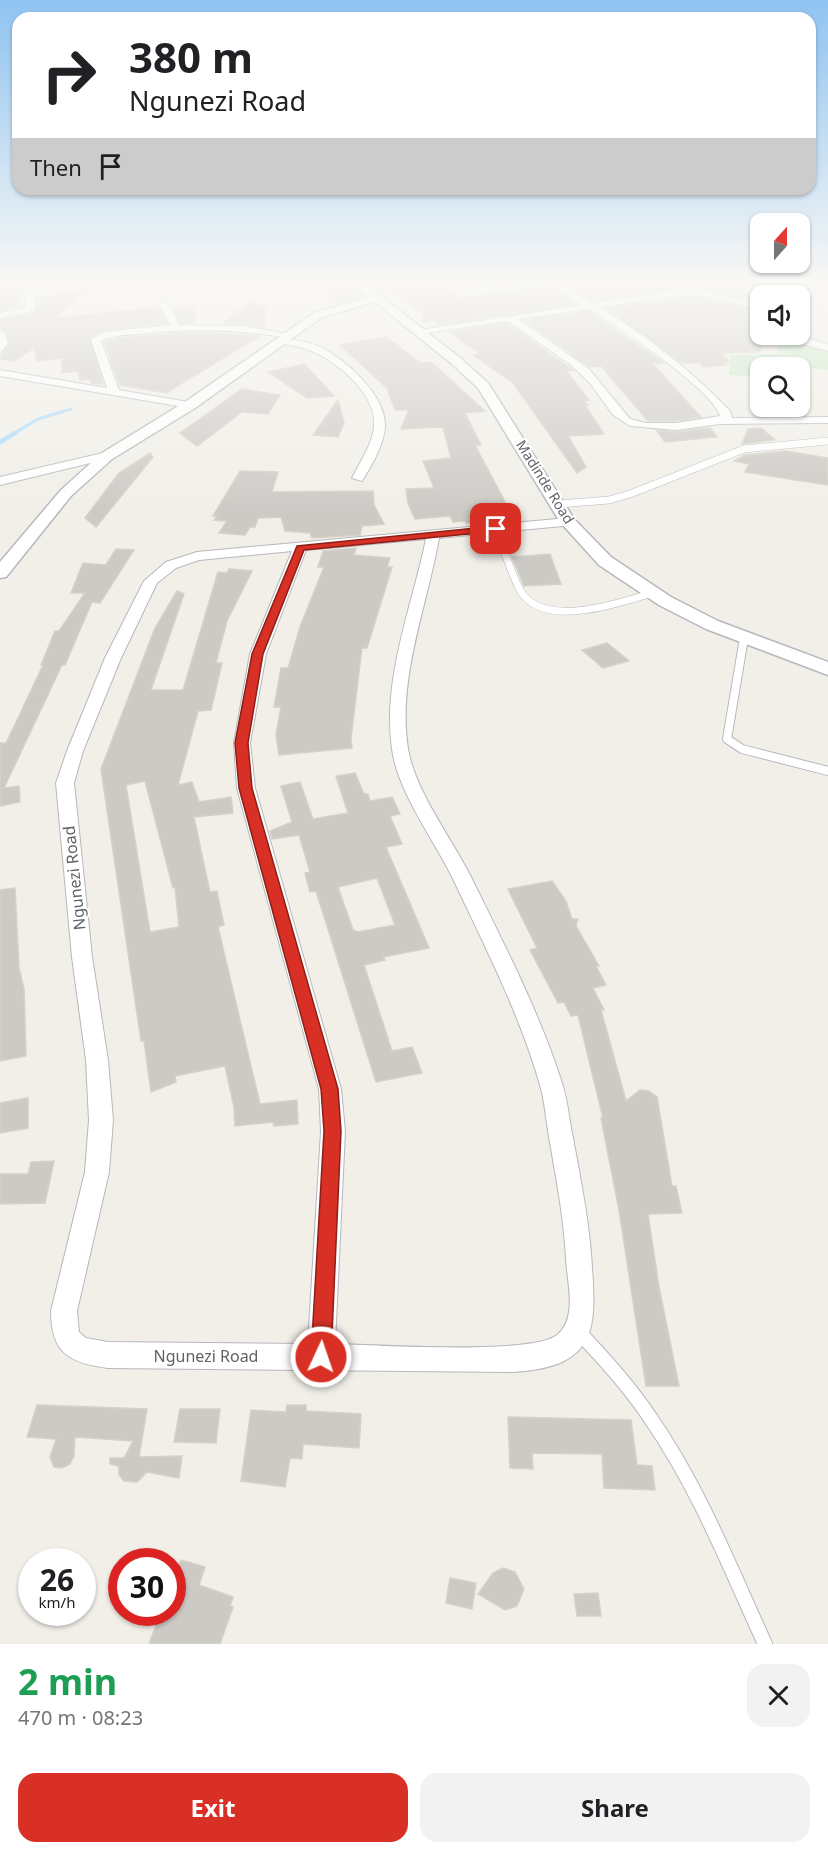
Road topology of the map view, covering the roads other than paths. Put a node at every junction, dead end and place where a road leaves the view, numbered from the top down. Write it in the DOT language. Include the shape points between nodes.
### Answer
graph roads {
  1 [pos="104,360"];
  2 [pos="254,360"];
  3 [pos="331,360"];
  4 [pos="452,360"];
  5 [pos="569,360"];
  6 [pos="672,360"];
  7 [pos="0,373"];
  8 [pos="114,392"];
  9 [pos="190,405"];
  10 [pos="828,420"];
  11 [pos="721,421"];
  12 [pos="828,441"];
  13 [pos="107,456"];
  14 [pos="358,478"];
  15 [pos="0,481"];
  16 [pos="559,504"];
  17 [pos="568,522"];
  18 [pos="496,529"];
  19 [pos="433,535"];
  20 [pos="300,548"];
  21 [pos="0,573"];
  22 [pos="652,593"];
  23 [pos="744,639"];
  24 [pos="828,669"];
  25 [pos="828,771"];
  26 [pos="578,1331"];
  27 [pos="321,1357"];
  28 [pos="765,1644"];
  1 -- 8 [label="street"];
  2 -- 9 [label="street"];
  3 -- 14 [label="street" via="372,397 378,411 380,425"];
  4 -- 16 [label="street, Madinde Road" via="483,386"];
  5 -- 11 [label="street" via="593,380 627,422 654,427"];
  6 -- 11 [label="street" via="726,413"];
  7 -- 8 [label="street"];
  8 -- 9 [label="street"];
  9 -- 13 [label="street"];
  10 -- 11 [label="street"];
  12 -- 16 [label="lane" via="744,449 630,494 609,500"];
  13 -- 15 [label="street"];
  13 -- 21 [label="street" via="66,493"];
  16 -- 17 [label="street, Madinde Road"];
  17 -- 18 [label="street, Ngunezi Road"];
  17 -- 22 [label="street, Madinde Road" via="605,561"];
  18 -- 19 [label="street, Ngunezi Road"];
  18 -- 22 [label="lane" via="520,592 537,605 592,610"];
  19 -- 20 [label="street, Ngunezi Road"];
  19 -- 26 [label="street" via="407,642 399,719 400,752 521,1003 550,1080 579,1247 582,1317"];
  20 -- 27 [label="street" via="258,654 242,743 246,788 330,1089 332,1142"];
  20 -- 27 [label="street, Ngunezi Road" via="198,556 160,572 113,658 68,772 67,818 101,1120 97,1172 71,1278 63,1331 70,1344 82,1352 108,1355"];
  22 -- 23 [label="street, Madinde Road"];
  23 -- 24 [label="street, Madinde Road"];
  23 -- 25 [label="lane" via="727,739 742,749"];
  26 -- 27 [label="street, Ngunezi Road" via="557,1351 531,1357"];
  26 -- 28 [label="lane" via="643,1406 671,1450"];
}
